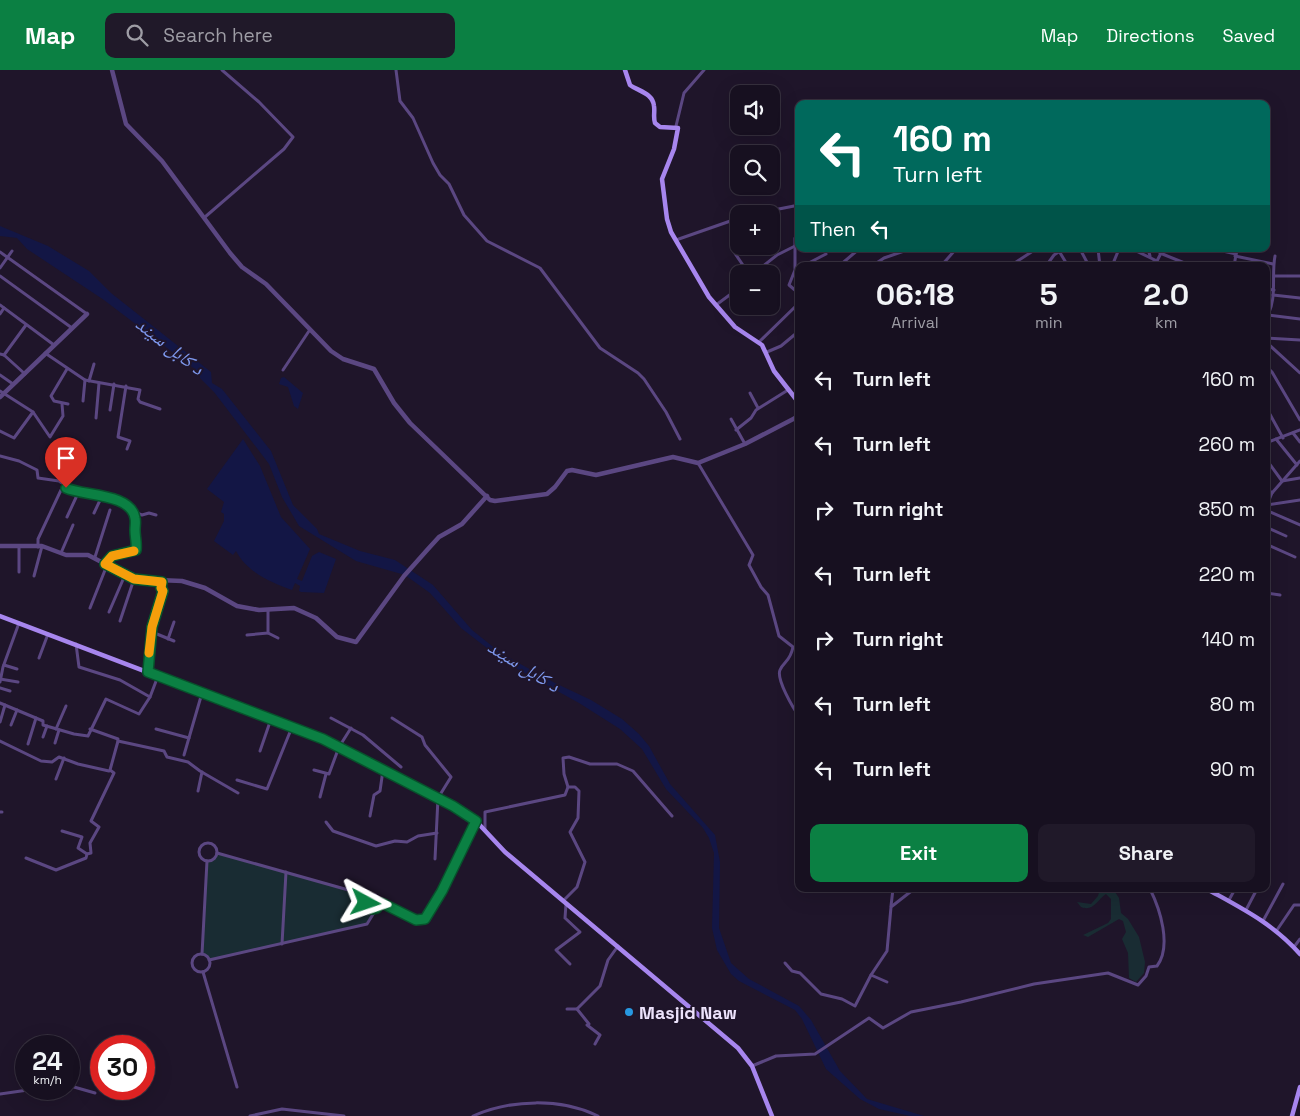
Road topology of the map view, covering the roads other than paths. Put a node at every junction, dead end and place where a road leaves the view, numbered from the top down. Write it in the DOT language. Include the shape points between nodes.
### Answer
graph roads {
  1 [pos="112,70"];
  2 [pos="222,70"];
  3 [pos="396,70"];
  4 [pos="625,70"];
  5 [pos="704,70"];
  6 [pos="676,126"];
  7 [pos="795,206"];
  8 [pos="780,209"];
  9 [pos="205,218"];
  10 [pos="730,221"];
  11 [pos="795,238"];
  12 [pos="676,240"];
  13 [pos="795,246"];
  14 [pos="12,251"];
  15 [pos="0,252"];
  16 [pos="855,252"];
  17 [pos="901,252"];
  18 [pos="953,252"];
  19 [pos="1030,252"];
  20 [pos="1057,252"];
  21 [pos="1140,252"];
  22 [pos="1149,252"];
  23 [pos="1225,252"];
  24 [pos="1236,252"];
  25 [pos="1160,253"];
  26 [pos="826,254"];
  27 [pos="1236,255"];
  28 [pos="1150,256"];
  29 [pos="1275,256"];
  30 [pos="8,257"];
  31 [pos="1157,261"];
  32 [pos="811,262"];
  33 [pos="844,262"];
  34 [pos="878,262"];
  35 [pos="945,262"];
  36 [pos="1015,262"];
  37 [pos="1049,262"];
  38 [pos="1154,262"];
  39 [pos="1182,262"];
  40 [pos="1235,262"];
  41 [pos="1265,262"];
  42 [pos="1270,263"];
  43 [pos="1273,264"];
  44 [pos="764,265"];
  45 [pos="0,268"];
  46 [pos="795,273"];
  47 [pos="0,276"];
  48 [pos="1274,276"];
  49 [pos="1300,276"];
  50 [pos="1270,289"];
  51 [pos="795,290"];
  52 [pos="1274,290"];
  53 [pos="730,295"];
  54 [pos="1273,295"];
  55 [pos="1300,298"];
  56 [pos="1270,304"];
  57 [pos="0,305"];
  58 [pos="716,306"];
  59 [pos="795,307"];
  60 [pos="4,308"];
  61 [pos="0,314"];
  62 [pos="87,314"];
  63 [pos="1270,317"];
  64 [pos="1300,319"];
  65 [pos="26,324"];
  66 [pos="73,328"];
  67 [pos="309,331"];
  68 [pos="795,334"];
  69 [pos="1270,340"];
  70 [pos="1300,340"];
  71 [pos="759,342"];
  72 [pos="1270,344"];
  73 [pos="55,345"];
  74 [pos="767,352"];
  75 [pos="45,353"];
  76 [pos="2,354"];
  77 [pos="94,364"];
  78 [pos="67,368"];
  79 [pos="284,370"];
  80 [pos="1270,370"];
  81 [pos="1300,372"];
  82 [pos="25,374"];
  83 [pos="0,375"];
  84 [pos="87,380"];
  85 [pos="99,383"];
  86 [pos="13,384"];
  87 [pos="114,384"];
  88 [pos="126,386"];
  89 [pos="788,390"];
  90 [pos="750,393"];
  91 [pos="1,394"];
  92 [pos="795,398"];
  93 [pos="83,401"];
  94 [pos="62,404"];
  95 [pos="68,404"];
  96 [pos="758,408"];
  97 [pos="160,409"];
  98 [pos="110,410"];
  99 [pos="33,412"];
  100 [pos="1270,414"];
  101 [pos="795,417"];
  102 [pos="96,418"];
  103 [pos="731,419"];
  104 [pos="1300,420"];
  105 [pos="736,430"];
  106 [pos="1300,430"];
  107 [pos="0,432"];
  108 [pos="1293,433"];
  109 [pos="1283,438"];
  110 [pos="680,440"];
  111 [pos="1276,440"];
  112 [pos="1270,442"];
  113 [pos="1300,442"];
  114 [pos="745,444"];
  115 [pos="127,449"];
  116 [pos="0,456"];
  117 [pos="1300,461"];
  118 [pos="698,463"];
  119 [pos="1270,464"];
  120 [pos="1297,465"];
  121 [pos="1300,478"];
  122 [pos="1282,481"];
  123 [pos="61,490"];
  124 [pos="80,491"];
  125 [pos="1272,493"];
  126 [pos="102,496"];
  127 [pos="487,496"];
  128 [pos="1270,498"];
  129 [pos="1300,500"];
  130 [pos="1270,507"];
  131 [pos="110,510"];
  132 [pos="1270,510"];
  133 [pos="133,512"];
  134 [pos="94,513"];
  135 [pos="156,515"];
  136 [pos="67,517"];
  137 [pos="73,525"];
  138 [pos="1300,525"];
  139 [pos="1270,529"];
  140 [pos="1286,536"];
  141 [pos="0,546"];
  142 [pos="1270,546"];
  143 [pos="19,547"];
  144 [pos="40,547"];
  145 [pos="61,552"];
  146 [pos="1294,556"];
  147 [pos="95,558"];
  148 [pos="106,564"];
  149 [pos="19,572"];
  150 [pos="125,574"];
  151 [pos="34,576"];
  152 [pos="134,579"];
  153 [pos="162,582"];
  154 [pos="1270,594"];
  155 [pos="1280,595"];
  156 [pos="90,608"];
  157 [pos="268,610"];
  158 [pos="109,612"];
  159 [pos="0,616"];
  160 [pos="120,621"];
  161 [pos="174,622"];
  162 [pos="19,623"];
  163 [pos="151,632"];
  164 [pos="268,633"];
  165 [pos="48,634"];
  166 [pos="247,635"];
  167 [pos="278,638"];
  168 [pos="168,639"];
  169 [pos="174,640"];
  170 [pos="76,644"];
  171 [pos="38,658"];
  172 [pos="2,666"];
  173 [pos="16,669"];
  174 [pos="148,672"];
  175 [pos="159,676"];
  176 [pos="0,680"];
  177 [pos="18,682"];
  178 [pos="0,688"];
  179 [pos="10,691"];
  180 [pos="202,693"];
  181 [pos="150,696"];
  182 [pos="0,703"];
  183 [pos="5,705"];
  184 [pos="66,706"];
  185 [pos="17,710"];
  186 [pos="795,710"];
  187 [pos="36,718"];
  188 [pos="272,718"];
  189 [pos="331,718"];
  190 [pos="392,718"];
  191 [pos="0,722"];
  192 [pos="12,726"];
  193 [pos="47,726"];
  194 [pos="292,726"];
  195 [pos="351,728"];
  196 [pos="90,729"];
  197 [pos="156,729"];
  198 [pos="58,730"];
  199 [pos="43,737"];
  200 [pos="188,738"];
  201 [pos="0,741"];
  202 [pos="118,741"];
  203 [pos="55,742"];
  204 [pos="28,744"];
  205 [pos="339,747"];
  206 [pos="260,751"];
  207 [pos="184,755"];
  208 [pos="64,758"];
  209 [pos="401,767"];
  210 [pos="314,770"];
  211 [pos="383,770"];
  212 [pos="110,771"];
  213 [pos="202,772"];
  214 [pos="326,774"];
  215 [pos="56,779"];
  216 [pos="237,780"];
  217 [pos="568,787"];
  218 [pos="198,791"];
  219 [pos="238,793"];
  220 [pos="320,797"];
  221 [pos="438,798"];
  222 [pos="370,816"];
  223 [pos="672,816"];
  224 [pos="476,821"];
  225 [pos="326,822"];
  226 [pos="62,830"];
  227 [pos="486,830"];
  228 [pos="437,833"];
  229 [pos="217,853"];
  230 [pos="87,854"];
  231 [pos="26,858"];
  232 [pos="435,859"];
  233 [pos="207,861"];
  234 [pos="286,872"];
  235 [pos="1283,884"];
  236 [pos="893,892"];
  237 [pos="910,892"];
  238 [pos="1152,892"];
  239 [pos="1215,892"];
  240 [pos="1233,892"];
  241 [pos="1255,892"];
  242 [pos="368,898"];
  243 [pos="1229,900"];
  244 [pos="565,902"];
  245 [pos="380,903"];
  246 [pos="1300,905"];
  247 [pos="891,907"];
  248 [pos="375,909"];
  249 [pos="1246,910"];
  250 [pos="1263,921"];
  251 [pos="1277,930"];
  252 [pos="1300,939"];
  253 [pos="282,944"];
  254 [pos="618,945"];
  255 [pos="1294,947"];
  256 [pos="202,954"];
  257 [pos="1300,954"];
  258 [pos="210,960"];
  259 [pos="785,963"];
  260 [pos="570,964"];
  261 [pos="204,972"];
  262 [pos="871,975"];
  263 [pos="887,982"];
  264 [pos="567,1009"];
  265 [pos="577,1009"];
  266 [pos="595,1044"];
  267 [pos="752,1066"];
  268 [pos="237,1087"];
  269 [pos="1300,1087"];
  270 [pos="15,1092"];
  271 [pos="0,1094"];
  272 [pos="1300,1101"];
  273 [pos="1294,1109"];
  274 [pos="260,1115"];
  275 [pos="250,1116"];
  276 [pos="344,1116"];
  277 [pos="473,1116"];
  278 [pos="598,1116"];
  279 [pos="772,1116"];
  280 [pos="1292,1116"];
  1 -- 9 [label="street" via="126,124 162,161"];
  2 -- 9 [label="street" via="293,137 284,149"];
  3 -- 110 [label="street" via="400,100 413,118 432,163 449,184 464,215 488,240 540,268 600,348 644,379"];
  4 -- 6 [label="main road" via="630,85 652,100 658,125"];
  5 -- 6 [label="street" via="684,93"];
  6 -- 12 [label="main road" via="677,135 662,185 667,219"];
  7 -- 8 [label="street"];
  9 -- 67 [label="street" via="242,267 266,284"];
  10 -- 12 [label="street"];
  11 -- 13 [label="street"];
  12 -- 58 [label="main road"];
  13 -- 44 [label="street"];
  14 -- 30 [label="street"];
  15 -- 30 [label="street"];
  16 -- 33 [label="street"];
  17 -- 34 [label="street"];
  18 -- 35 [label="street"];
  19 -- 36 [label="street"];
  20 -- 37 [label="street"];
  21 -- 28 [label="street"];
  22 -- 28 [label="street"];
  23 -- 27 [label="street"];
  24 -- 27 [label="street"];
  25 -- 31 [label="street"];
  25 -- 39 [label="street"];
  26 -- 32 [label="street"];
  27 -- 40 [label="street"];
  27 -- 41 [label="street"];
  28 -- 31 [label="street"];
  29 -- 43 [label="street"];
  30 -- 45 [label="street"];
  30 -- 62 [label="street"];
  31 -- 38 [label="street"];
  42 -- 43 [label="street"];
  43 -- 48 [label="street"];
  46 -- 51 [label="street" via="789,285"];
  47 -- 66 [label="street"];
  48 -- 49 [label="street"];
  48 -- 52 [label="street"];
  50 -- 52 [label="street"];
  52 -- 54 [label="street"];
  53 -- 58 [label="street"];
  54 -- 55 [label="street"];
  54 -- 56 [label="street"];
  57 -- 60 [label="street"];
  58 -- 71 [label="main road" via="735,327"];
  59 -- 71 [label="street"];
  60 -- 61 [label="street"];
  60 -- 65 [label="street"];
  62 -- 66 [label="street"];
  63 -- 64 [label="street"];
  65 -- 73 [label="street"];
  65 -- 76 [label="street"];
  66 -- 73 [label="street"];
  67 -- 79 [label="street"];
  67 -- 127 [label="street" via="336,356 374,369 410,423"];
  68 -- 74 [label="street"];
  69 -- 70 [label="street"];
  71 -- 74 [label="main road"];
  72 -- 81 [label="street"];
  73 -- 75 [label="street"];
  74 -- 89 [label="main road" via="768,362"];
  75 -- 78 [label="street"];
  75 -- 82 [label="street"];
  76 -- 82 [label="street"];
  77 -- 84 [label="street"];
  78 -- 84 [label="street"];
  78 -- 94 [label="street" via="51,396"];
  80 -- 104 [label="street"];
  82 -- 86 [label="street"];
  83 -- 86 [label="street"];
  84 -- 85 [label="street"];
  84 -- 93 [label="street"];
  85 -- 87 [label="street"];
  85 -- 102 [label="street"];
  86 -- 91 [label="street"];
  87 -- 88 [label="street"];
  87 -- 98 [label="street"];
  88 -- 97 [label="street" via="140,390 140,402"];
  88 -- 115 [label="street" via="118,437 130,441"];
  89 -- 92 [label="main road"];
  89 -- 96 [label="street"];
  90 -- 96 [label="street"];
  91 -- 99 [label="street"];
  94 -- 95 [label="street"];
  94 -- 99 [label="street" via="63,416 50,437"];
  96 -- 105 [label="street"];
  99 -- 107 [label="street" via="14,438"];
  100 -- 109 [label="street"];
  101 -- 114 [label="street"];
  103 -- 105 [label="street"];
  105 -- 114 [label="street"];
  106 -- 108 [label="street"];
  108 -- 109 [label="street"];
  108 -- 113 [label="street"];
  109 -- 111 [label="street"];
  111 -- 112 [label="street"];
  111 -- 120 [label="street"];
  114 -- 118 [label="street"];
  116 -- 124 [label="street" via="37,470 38,478"];
  117 -- 120 [label="street"];
  118 -- 127 [label="street" via="673,457 596,475 572,470 567,471 555,487 542,496 495,501"];
  118 -- 186 [label="street" via="753,555 749,564 760,587 768,595 779,636 794,647 779,674"];
  119 -- 122 [label="street"];
  120 -- 122 [label="street"];
  121 -- 122 [label="street"];
  122 -- 125 [label="street"];
  123 -- 144 [label="street" via="38,539"];
  124 -- 126 [label="street"];
  124 -- 136 [label="street"];
  125 -- 128 [label="street"];
  126 -- 133 [label="street" via="116,498"];
  126 -- 134 [label="street"];
  127 -- 157 [label="street" via="462,524 439,537 410,569 357,641 337,637 316,618 298,609"];
  129 -- 130 [label="street"];
  131 -- 147 [label="street"];
  132 -- 138 [label="street"];
  133 -- 135 [label="street"];
  133 -- 148 [label="street" via="136,550 112,556"];
  137 -- 145 [label="street"];
  139 -- 140 [label="street"];
  141 -- 143 [label="street"];
  142 -- 146 [label="street"];
  143 -- 144 [label="street"];
  143 -- 149 [label="street"];
  144 -- 145 [label="street"];
  144 -- 151 [label="street"];
  145 -- 147 [label="street"];
  147 -- 148 [label="street"];
  148 -- 150 [label="street"];
  148 -- 156 [label="street"];
  150 -- 152 [label="street"];
  150 -- 158 [label="street"];
  152 -- 153 [label="street"];
  152 -- 160 [label="street"];
  153 -- 157 [label="street" via="182,580 205,588 236,606"];
  153 -- 163 [label="street" via="163,591"];
  154 -- 155 [label="street"];
  157 -- 164 [label="street"];
  159 -- 162 [label="main road"];
  161 -- 168 [label="street"];
  162 -- 165 [label="main road"];
  162 -- 172 [label="street"];
  163 -- 168 [label="street"];
  163 -- 174 [label="street"];
  164 -- 166 [label="street"];
  164 -- 167 [label="street"];
  165 -- 170 [label="main road"];
  165 -- 171 [label="street"];
  168 -- 169 [label="street"];
  170 -- 174 [label="main road"];
  170 -- 181 [label="street" via="79,667 120,680"];
  172 -- 173 [label="street"];
  172 -- 176 [label="street"];
  174 -- 175 [label="main road"];
  175 -- 180 [label="main road"];
  175 -- 181 [label="street"];
  176 -- 177 [label="street"];
  178 -- 179 [label="street"];
  180 -- 188 [label="main road"];
  180 -- 200 [label="street"];
  181 -- 196 [label="street" via="139,714 106,699"];
  182 -- 183 [label="street"];
  183 -- 185 [label="street"];
  183 -- 191 [label="street"];
  184 -- 198 [label="street"];
  185 -- 187 [label="street"];
  185 -- 192 [label="street"];
  187 -- 193 [label="street"];
  187 -- 204 [label="street"];
  188 -- 194 [label="main road"];
  188 -- 206 [label="street"];
  189 -- 195 [label="street"];
  190 -- 221 [label="street" via="422,737 424,745 450,776"];
  193 -- 198 [label="street"];
  193 -- 199 [label="street"];
  194 -- 205 [label="main road"];
  194 -- 216 [label="street" via="267,789"];
  195 -- 205 [label="street"];
  195 -- 209 [label="street"];
  196 -- 198 [label="street" via="88,736"];
  196 -- 202 [label="street" via="111,734"];
  197 -- 200 [label="street"];
  198 -- 203 [label="street"];
  200 -- 207 [label="street"];
  201 -- 208 [label="street" via="41,761"];
  202 -- 212 [label="street"];
  202 -- 213 [label="street" via="164,750 167,757 188,762"];
  205 -- 211 [label="main road"];
  205 -- 214 [label="street" via="329,774"];
  208 -- 212 [label="street"];
  208 -- 215 [label="street"];
  210 -- 214 [label="street"];
  211 -- 221 [label="main road"];
  211 -- 222 [label="street" via="380,792 374,795"];
  212 -- 230 [label="street" via="114,773 91,821 99,827 90,843 91,853"];
  213 -- 218 [label="street"];
  213 -- 219 [label="street"];
  214 -- 220 [label="street"];
  217 -- 223 [label="street" via="563,758 590,764 616,764 633,771"];
  217 -- 227 [label="street" via="565,795 485,812"];
  217 -- 244 [label="street" via="579,791 578,818 570,832 585,862 577,887"];
  221 -- 224 [label="main road"];
  221 -- 228 [label="street"];
  224 -- 227 [label="main road"];
  224 -- 245 [label="street" via="425,919 416,920"];
  225 -- 228 [label="street" via="333,832 376,846 395,841 407,842 418,836"];
  226 -- 230 [label="street" via="82,837 78,848"];
  227 -- 244 [label="main road" via="505,852"];
  228 -- 232 [label="street"];
  229 -- 233 [label="street"];
  229 -- 233 [label="street" via="212,844 202,845 199,854"];
  229 -- 234 [label="street"];
  230 -- 231 [label="street" via="86,858 56,870"];
  233 -- 256 [label="street"];
  234 -- 242 [label="street"];
  234 -- 253 [label="street"];
  235 -- 250 [label="street"];
  236 -- 247 [label="street"];
  237 -- 247 [label="street"];
  238 -- 267 [label="street" via="1164,938 1164,952 1158,966 1149,967 1138,985 1108,973 1034,984 911,1012 883,1028 869,1018 815,1054 776,1056"];
  239 -- 243 [label="main road"];
  240 -- 243 [label="street"];
  241 -- 249 [label="street"];
  242 -- 245 [label="street" via="377,896"];
  242 -- 248 [label="street" via="367,906"];
  243 -- 249 [label="main road"];
  244 -- 254 [label="main road"];
  244 -- 260 [label="street" via="565,918 580,932 556,950"];
  245 -- 248 [label="street"];
  246 -- 251 [label="street" via="1294,904"];
  247 -- 262 [label="street" via="887,951"];
  248 -- 253 [label="street" via="367,924"];
  249 -- 250 [label="main road"];
  250 -- 251 [label="main road"];
  251 -- 255 [label="main road"];
  252 -- 255 [label="street"];
  253 -- 258 [label="street"];
  254 -- 265 [label="street" via="608,960 600,986"];
  254 -- 267 [label="main road" via="723,1033"];
  255 -- 257 [label="main road"];
  256 -- 258 [label="street"];
  256 -- 261 [label="street" via="193,958 192,966 196,971"];
  258 -- 261 [label="street"];
  259 -- 262 [label="street" via="821,994 855,1006"];
  261 -- 268 [label="street"];
  262 -- 263 [label="street"];
  264 -- 265 [label="street"];
  265 -- 266 [label="street" via="587,1025 600,1035"];
  267 -- 279 [label="main road"];
  269 -- 273 [label="main road"];
  270 -- 271 [label="street"];
  272 -- 273 [label="main road"];
  273 -- 280 [label="main road"];
  274 -- 275 [label="street"];
  274 -- 276 [label="street" via="282,1109"];
  277 -- 278 [label="street" via="512,1104 549,1103 579,1108"];
}
